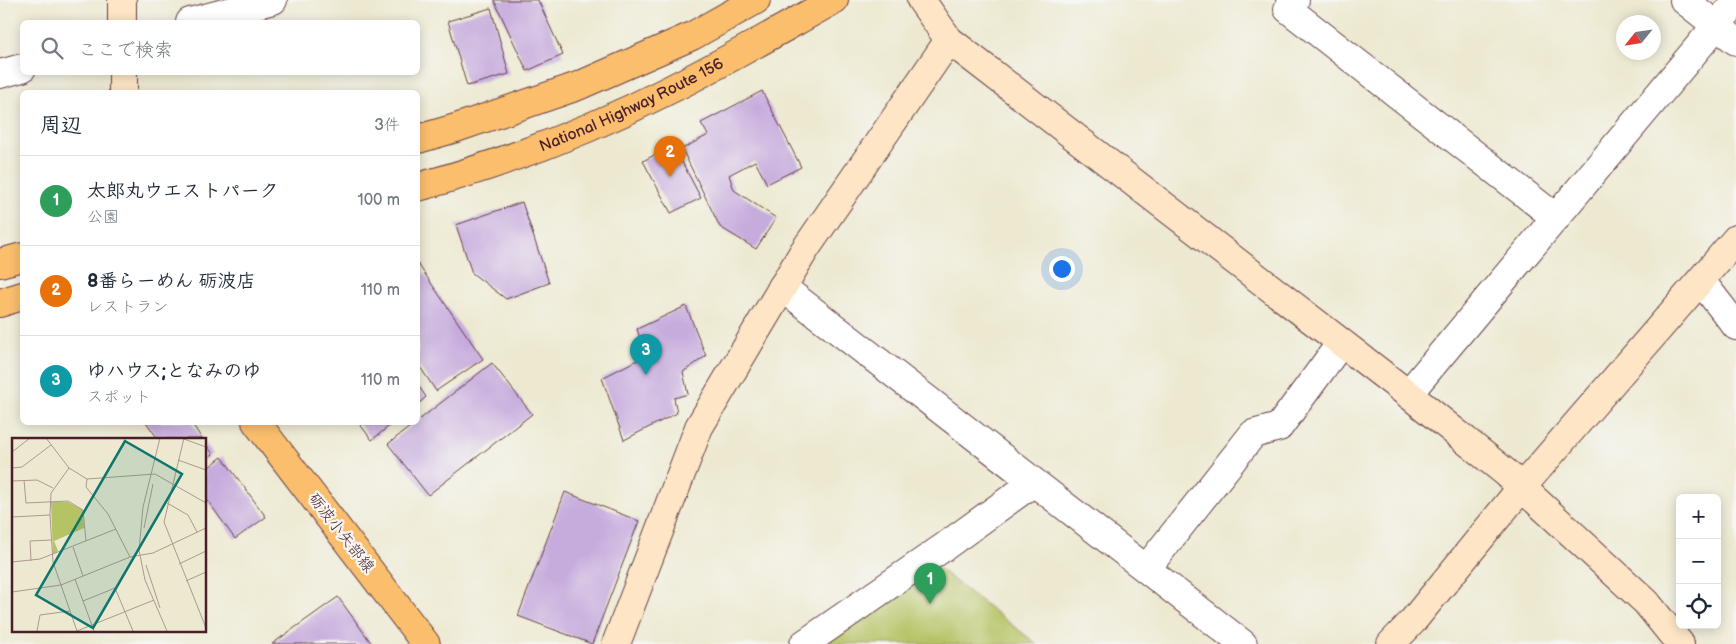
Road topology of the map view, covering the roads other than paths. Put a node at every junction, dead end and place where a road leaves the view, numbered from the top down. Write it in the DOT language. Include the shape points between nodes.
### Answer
graph roads {
  1 [pos="122,0"];
  2 [pos="273,0"];
  3 [pos="756,0"];
  4 [pos="834,0"];
  5 [pos="921,0"];
  6 [pos="1295,0"];
  7 [pos="1684,0"];
  8 [pos="1736,2"];
  9 [pos="122,20"];
  10 [pos="198,20"];
  11 [pos="1726,33"];
  12 [pos="948,40"];
  13 [pos="20,69"];
  14 [pos="0,74"];
  15 [pos="122,75"];
  16 [pos="123,90"];
  17 [pos="420,138"];
  18 [pos="420,186"];
  19 [pos="1556,218"];
  20 [pos="1736,239"];
  21 [pos="20,258"];
  22 [pos="0,263"];
  23 [pos="1701,281"];
  24 [pos="782,287"];
  25 [pos="20,297"];
  26 [pos="0,303"];
  27 [pos="1736,326"];
  28 [pos="1341,343"];
  29 [pos="1408,394"];
  30 [pos="258,425"];
  31 [pos="1034,482"];
  32 [pos="1522,487"];
  33 [pos="1146,568"];
  34 [pos="426,644"];
  35 [pos="616,644"];
  36 [pos="804,644"];
  37 [pos="1243,644"];
  38 [pos="1391,644"];
  39 [pos="1680,644"];
  1 -- 9 [label="street"];
  2 -- 10 [label="street"];
  3 -- 17 [label="main road" via="692,36 578,86"];
  4 -- 18 [label="main road, National Highway Route 156" via="671,89 594,125 468,173"];
  5 -- 12 [label="street"];
  6 -- 19 [label="street" via="1288,8"];
  7 -- 11 [label="street"];
  8 -- 11 [label="street"];
  11 -- 19 [label="street"];
  12 -- 24 [label="street"];
  12 -- 28 [label="street"];
  13 -- 14 [label="street"];
  15 -- 16 [label="street"];
  19 -- 29 [label="street"];
  20 -- 23 [label="street"];
  21 -- 22 [label="main road"];
  23 -- 27 [label="street"];
  23 -- 32 [label="street"];
  24 -- 31 [label="street"];
  24 -- 35 [label="street" via="699,427"];
  25 -- 26 [label="main road"];
  28 -- 29 [label="street"];
  28 -- 33 [label="street" via="1279,427 1253,434"];
  29 -- 32 [label="street"];
  30 -- 34 [label="main road, 砺波小矢部線"];
  31 -- 33 [label="street"];
  31 -- 36 [label="street"];
  32 -- 38 [label="street"];
  32 -- 39 [label="street" via="1646,602"];
  33 -- 37 [label="street"];
}
